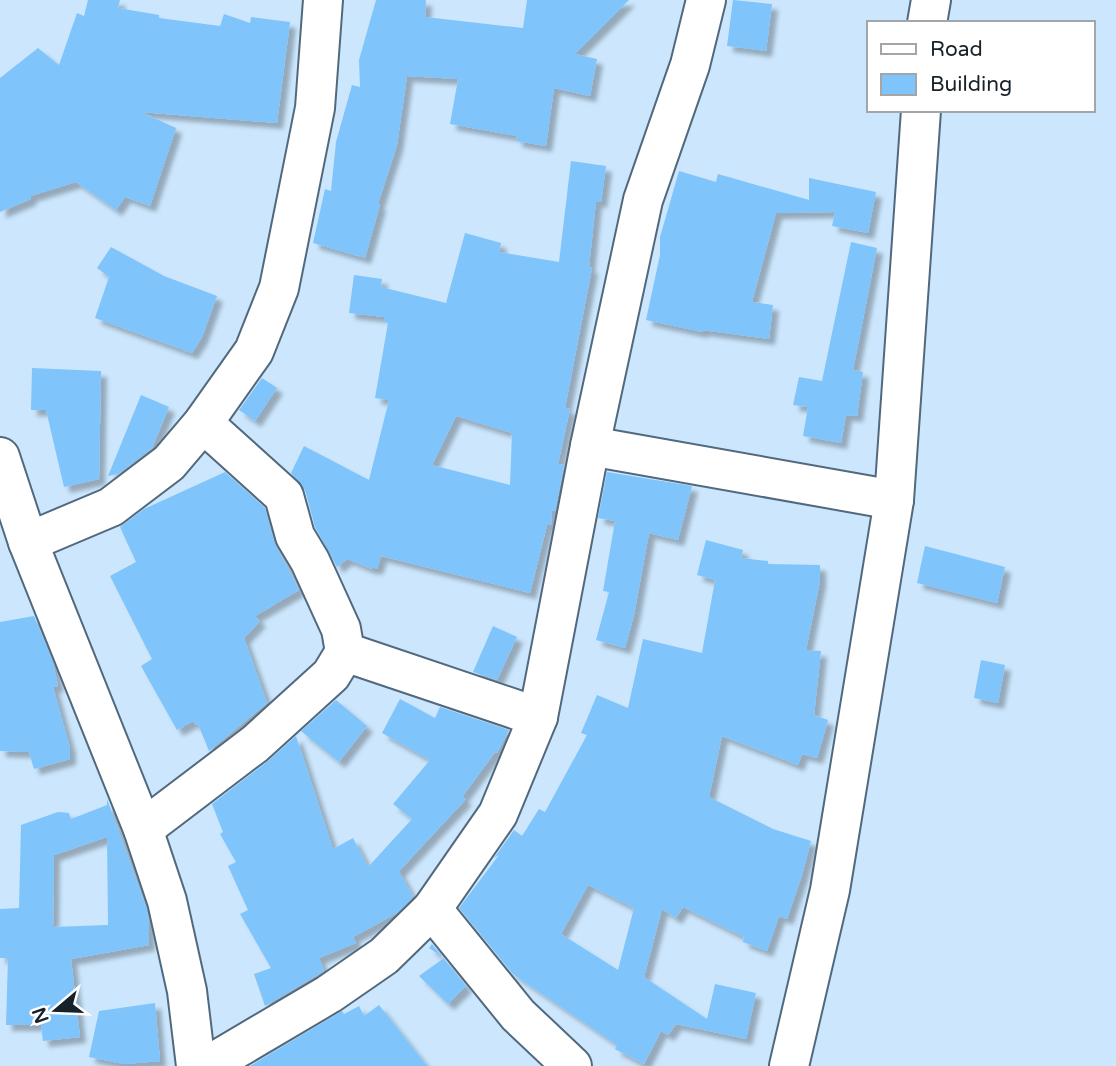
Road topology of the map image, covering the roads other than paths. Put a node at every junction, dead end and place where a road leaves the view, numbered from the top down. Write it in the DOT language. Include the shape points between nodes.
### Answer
graph roads {
  1 [pos="323,0"];
  2 [pos="706,0"];
  3 [pos="931,0"];
  4 [pos="927,21"];
  5 [pos="921,112"];
  6 [pos="203,423"];
  7 [pos="590,446"];
  8 [pos="0,457"];
  9 [pos="894,500"];
  10 [pos="28,542"];
  11 [pos="345,652"];
  12 [pos="538,717"];
  13 [pos="143,829"];
  14 [pos="432,909"];
  15 [pos="195,1066"];
  16 [pos="207,1066"];
  17 [pos="572,1066"];
  18 [pos="789,1066"];
  1 -- 6 [label="street" via="315,108 279,288 254,351"];
  2 -- 7 [label="street" via="690,65 643,200"];
  3 -- 4 [label="street"];
  5 -- 9 [label="street"];
  6 -- 10 [label="street" via="169,463 111,507"];
  6 -- 11 [label="street" via="284,496 295,536 341,629"];
  7 -- 9 [label="street"];
  7 -- 12 [label="street"];
  8 -- 10 [label="street"];
  9 -- 18 [label="street" via="830,890"];
  10 -- 13 [label="street"];
  11 -- 12 [label="street"];
  11 -- 13 [label="street" via="331,675 256,744"];
  12 -- 14 [label="street" via="498,814"];
  13 -- 15 [label="street" via="167,901 187,991"];
  14 -- 16 [label="street" via="384,956"];
  14 -- 17 [label="street" via="519,1015"];
}
